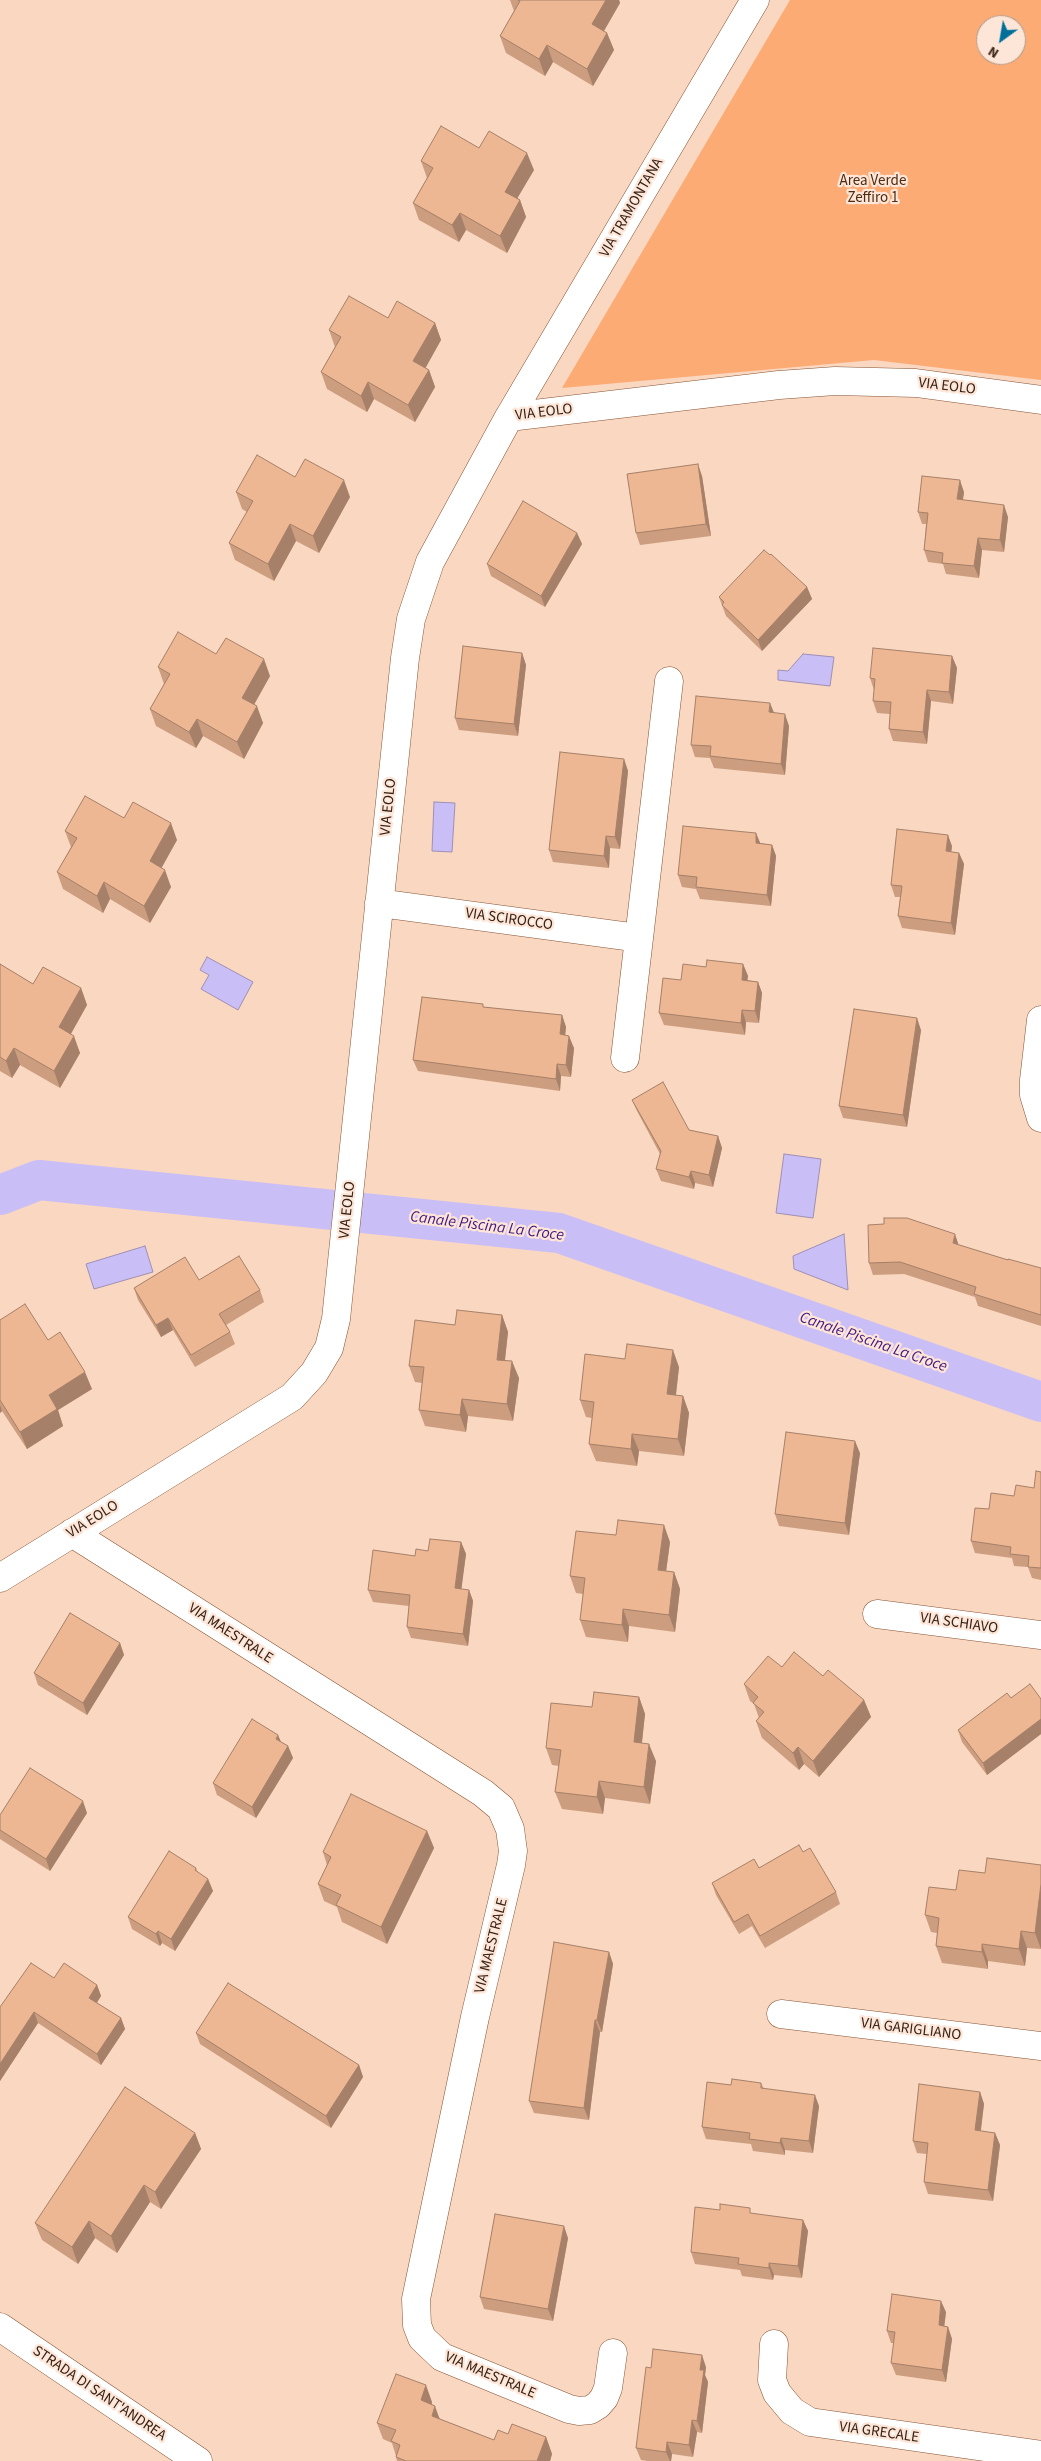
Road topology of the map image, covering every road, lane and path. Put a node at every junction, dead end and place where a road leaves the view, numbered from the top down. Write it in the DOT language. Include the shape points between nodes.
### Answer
graph roads {
  1 [pos="754,0"];
  2 [pos="1041,400"];
  3 [pos="509,417"];
  4 [pos="669,681"];
  5 [pos="379,903"];
  6 [pos="639,938"];
  7 [pos="1041,1020"];
  8 [pos="625,1058"];
  9 [pos="1041,1118"];
  10 [pos="72,1533"];
  11 [pos="0,1578"];
  12 [pos="878,1614"];
  13 [pos="1041,1635"];
  14 [pos="781,2014"];
  15 [pos="1041,2046"];
  16 [pos="0,2327"];
  17 [pos="774,2344"];
  18 [pos="614,2353"];
  19 [pos="1041,2455"];
  20 [pos="198,2461"];
  1 -- 3 [label="street, VIA TRAMONTANA"];
  2 -- 3 [label="street, VIA EOLO" via="916,383 835,381"];
  3 -- 5 [label="street, VIA EOLO" via="439,544 416,599 405,658"];
  4 -- 6 [label="street"];
  5 -- 6 [label="street, VIA SCIROCCO"];
  5 -- 10 [label="street, VIA EOLO" via="333,1334 322,1361 305,1384 277,1406"];
  6 -- 8 [label="street"];
  7 -- 9 [label="street" via="1034,1080 1034,1096"];
  10 -- 11 [label="street, VIA EOLO"];
  10 -- 18 [label="street, VIA MAESTRALE" via="483,1793 501,1808 510,1829 511,1865 475,2017 420,2280 415,2312 417,2325 422,2338 442,2357 570,2410 590,2410 598,2406 608,2388"];
  12 -- 13 [label="street, VIA SCHIAVO"];
  14 -- 15 [label="street, VIA GARIGLIANO"];
  16 -- 20 [label="street, STRADA DI SANT'ANDREA"];
  17 -- 19 [label="street, VIA GRECALE" via="772,2380 777,2393 792,2411 810,2422"];
}
